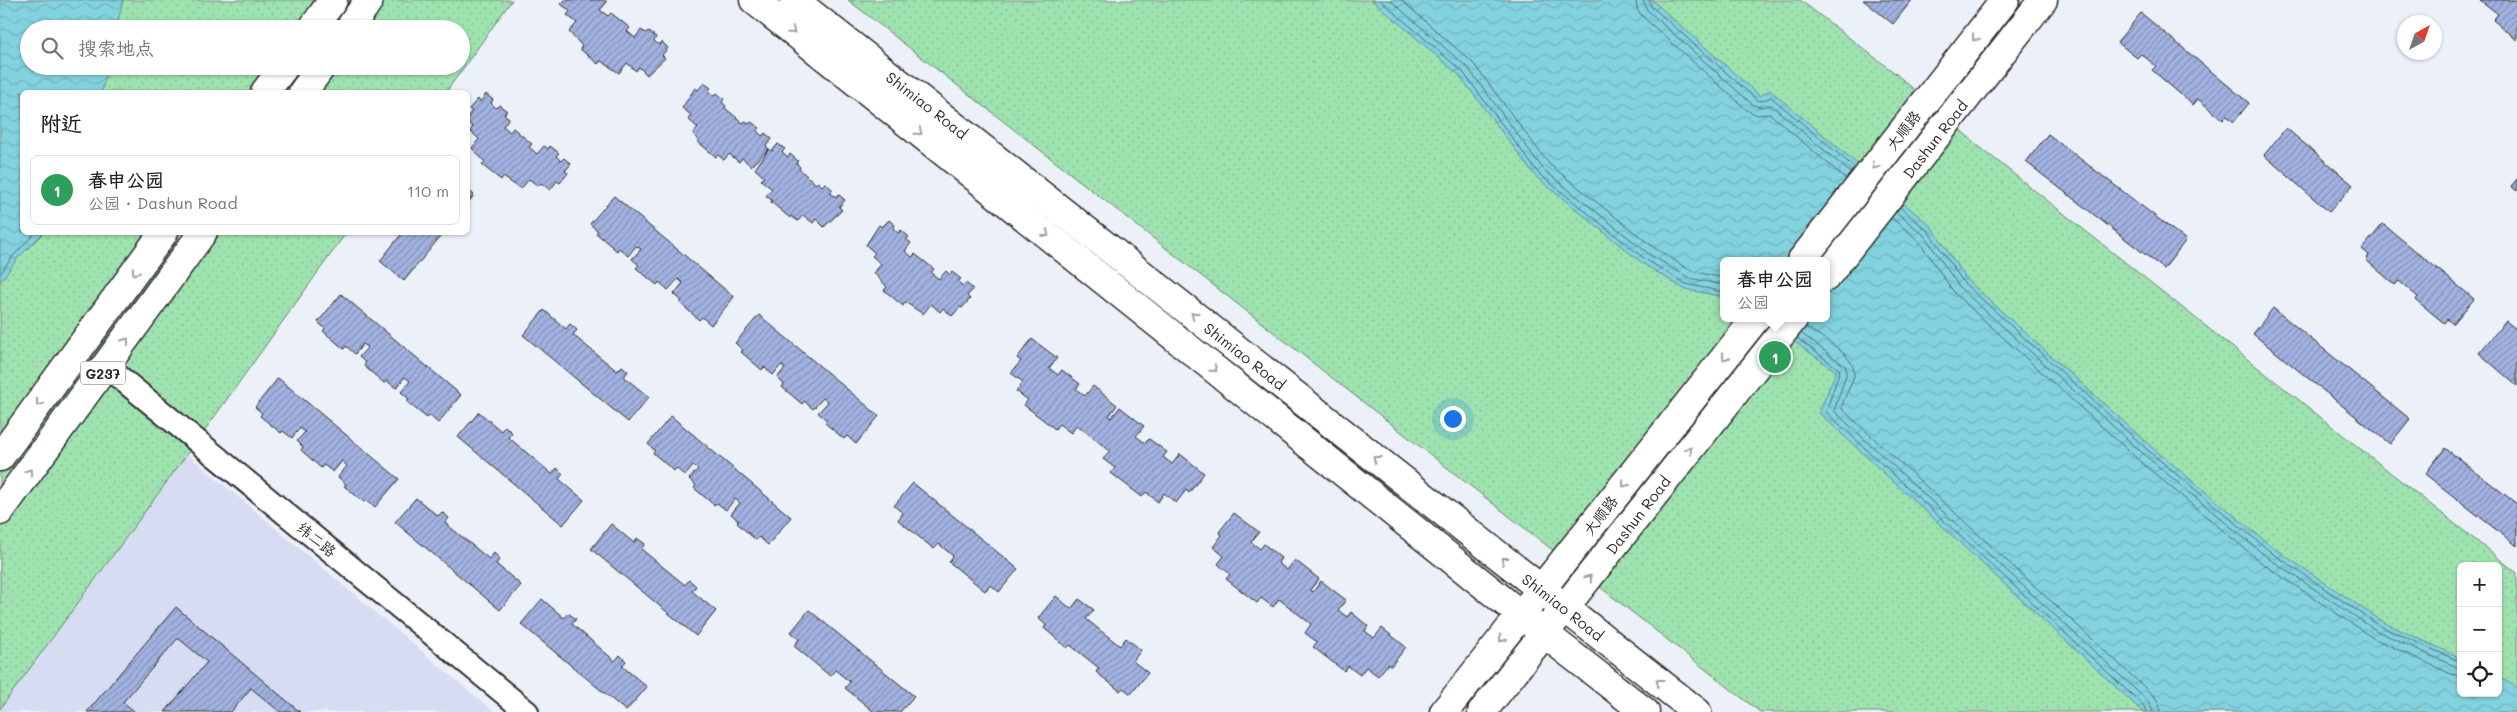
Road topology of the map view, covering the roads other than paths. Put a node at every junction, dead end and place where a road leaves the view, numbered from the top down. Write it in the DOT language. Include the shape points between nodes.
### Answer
graph roads {
  1 [pos="333,0"];
  2 [pos="370,0"];
  3 [pos="754,0"];
  4 [pos="794,0"];
  5 [pos="2005,0"];
  6 [pos="2043,0"];
  7 [pos="319,20"];
  8 [pos="356,20"];
  9 [pos="278,75"];
  10 [pos="315,75"];
  11 [pos="267,90"];
  12 [pos="304,90"];
  13 [pos="162,235"];
  14 [pos="201,235"];
  15 [pos="1804,257"];
  16 [pos="1830,272"];
  17 [pos="1753,322"];
  18 [pos="1791,322"];
  19 [pos="107,367"];
  20 [pos="0,457"];
  21 [pos="0,511"];
  22 [pos="1541,589"];
  23 [pos="1565,608"];
  24 [pos="1545,634"];
  25 [pos="527,712"];
  26 [pos="1444,712"];
  27 [pos="1482,712"];
  28 [pos="1645,712"];
  29 [pos="1697,712"];
  1 -- 7 [label="main road"];
  2 -- 8 [label="main road"];
  3 -- 24 [label="main road, Shimiao Road, one-way"];
  22 -- 4 [label="main road, Shimiao Road, one-way"];
  5 -- 15 [label="main road, 大顺路, one-way"];
  6 -- 16 [label="main road, Dashun Road"];
  9 -- 11 [label="main road"];
  10 -- 12 [label="main road"];
  13 -- 20 [label="main road, G237, one-way"];
  19 -- 14 [label="main road, G237, one-way"];
  17 -- 22 [label="main road, 大顺路, one-way"];
  23 -- 18 [label="main road, Dashun Road, one-way"];
  21 -- 19 [label="main road, G237, one-way"];
  19 -- 25 [label="street, 纬二路"];
  22 -- 23 [label="main road, Shimiao Road"];
  22 -- 26 [label="main road, 大顺路, one-way"];
  23 -- 24 [label="main road, Dashun Road"];
  29 -- 23 [label="main road, Shimiao Road, one-way"];
  24 -- 27 [label="main road, Dashun Road"];
  24 -- 28 [label="main road, Shimiao Road"];
}
